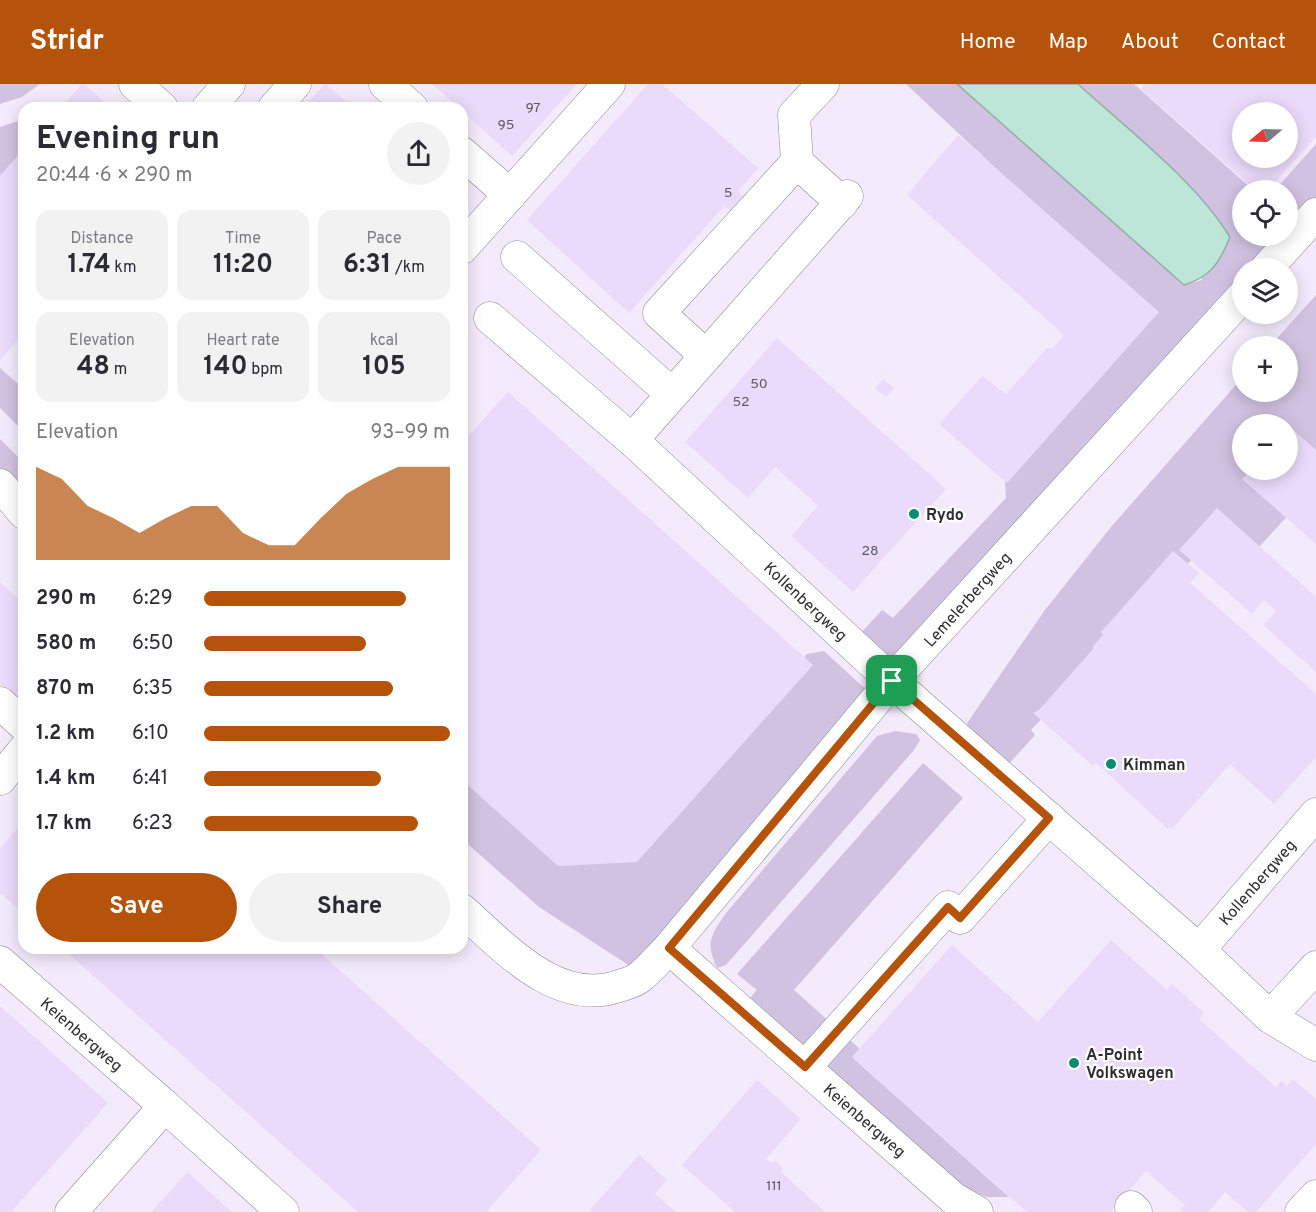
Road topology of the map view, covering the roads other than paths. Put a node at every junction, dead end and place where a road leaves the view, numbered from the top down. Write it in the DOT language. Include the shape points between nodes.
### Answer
graph roads {
  1 [pos="135,84"];
  2 [pos="229,84"];
  3 [pos="295,84"];
  4 [pos="385,84"];
  5 [pos="609,84"];
  6 [pos="823,84"];
  7 [pos="155,102"];
  8 [pos="213,102"];
  9 [pos="279,102"];
  10 [pos="405,102"];
  11 [pos="468,158"];
  12 [pos="797,162"];
  13 [pos="510,195"];
  14 [pos="1316,213"];
  15 [pos="468,241"];
  16 [pos="517,257"];
  17 [pos="1276,258"];
  18 [pos="1232,308"];
  19 [pos="490,318"];
  20 [pos="706,356"];
  21 [pos="672,394"];
  22 [pos="632,440"];
  23 [pos="0,484"];
  24 [pos="18,506"];
  25 [pos="0,516"];
  26 [pos="18,529"];
  27 [pos="892,681"];
  28 [pos="0,704"];
  29 [pos="18,720"];
  30 [pos="18,757"];
  31 [pos="0,779"];
  32 [pos="1316,814"];
  33 [pos="1049,818"];
  34 [pos="468,915"];
  35 [pos="669,948"];
  36 [pos="1199,950"];
  37 [pos="0,962"];
  38 [pos="1316,967"];
  39 [pos="1270,1017"];
  40 [pos="1315,1051"];
  41 [pos="805,1067"];
  42 [pos="165,1106"];
  43 [pos="1316,1196"];
  44 [pos="957,1207"];
  45 [pos="71,1212"];
  46 [pos="283,1212"];
  47 [pos="1301,1212"];
  1 -- 7 [label="street"];
  2 -- 8 [label="street"];
  3 -- 9 [label="street"];
  4 -- 10 [label="street"];
  5 -- 13 [label="street"];
  6 -- 12 [label="street" via="794,115"];
  11 -- 13 [label="street"];
  12 -- 20 [label="street" via="844,199"];
  12 -- 20 [label="street" via="658,313"];
  13 -- 15 [label="street"];
  14 -- 17 [label="street"];
  16 -- 21 [label="street"];
  18 -- 27 [label="street, Lemelerbergweg"];
  19 -- 22 [label="street, Kollenbergweg"];
  20 -- 21 [label="street"];
  21 -- 22 [label="street"];
  22 -- 27 [label="street, Kollenbergweg"];
  23 -- 24 [label="street"];
  25 -- 26 [label="street"];
  27 -- 33 [label="street, Kollenbergweg"];
  27 -- 35 [label="street, Lemelerbergweg"];
  28 -- 29 [label="street"];
  30 -- 31 [label="street"];
  32 -- 36 [label="street, Kollenbergweg"];
  33 -- 36 [label="street, Kollenbergweg"];
  33 -- 41 [label="street" via="960,918 948,907"];
  34 -- 35 [label="street, Lemelerbergweg" via="537,973 564,986 591,991 610,989 639,978"];
  35 -- 41 [label="street, Keienbergweg"];
  36 -- 39 [label="street, Kollenbergweg"];
  37 -- 42 [label="street, Keienbergweg"];
  38 -- 39 [label="street"];
  39 -- 40 [label="street, Kollenbergweg"];
  41 -- 44 [label="street, Keienbergweg"];
  42 -- 45 [label="street"];
  42 -- 46 [label="street, Keienbergweg"];
  43 -- 47 [label="street"];
}
